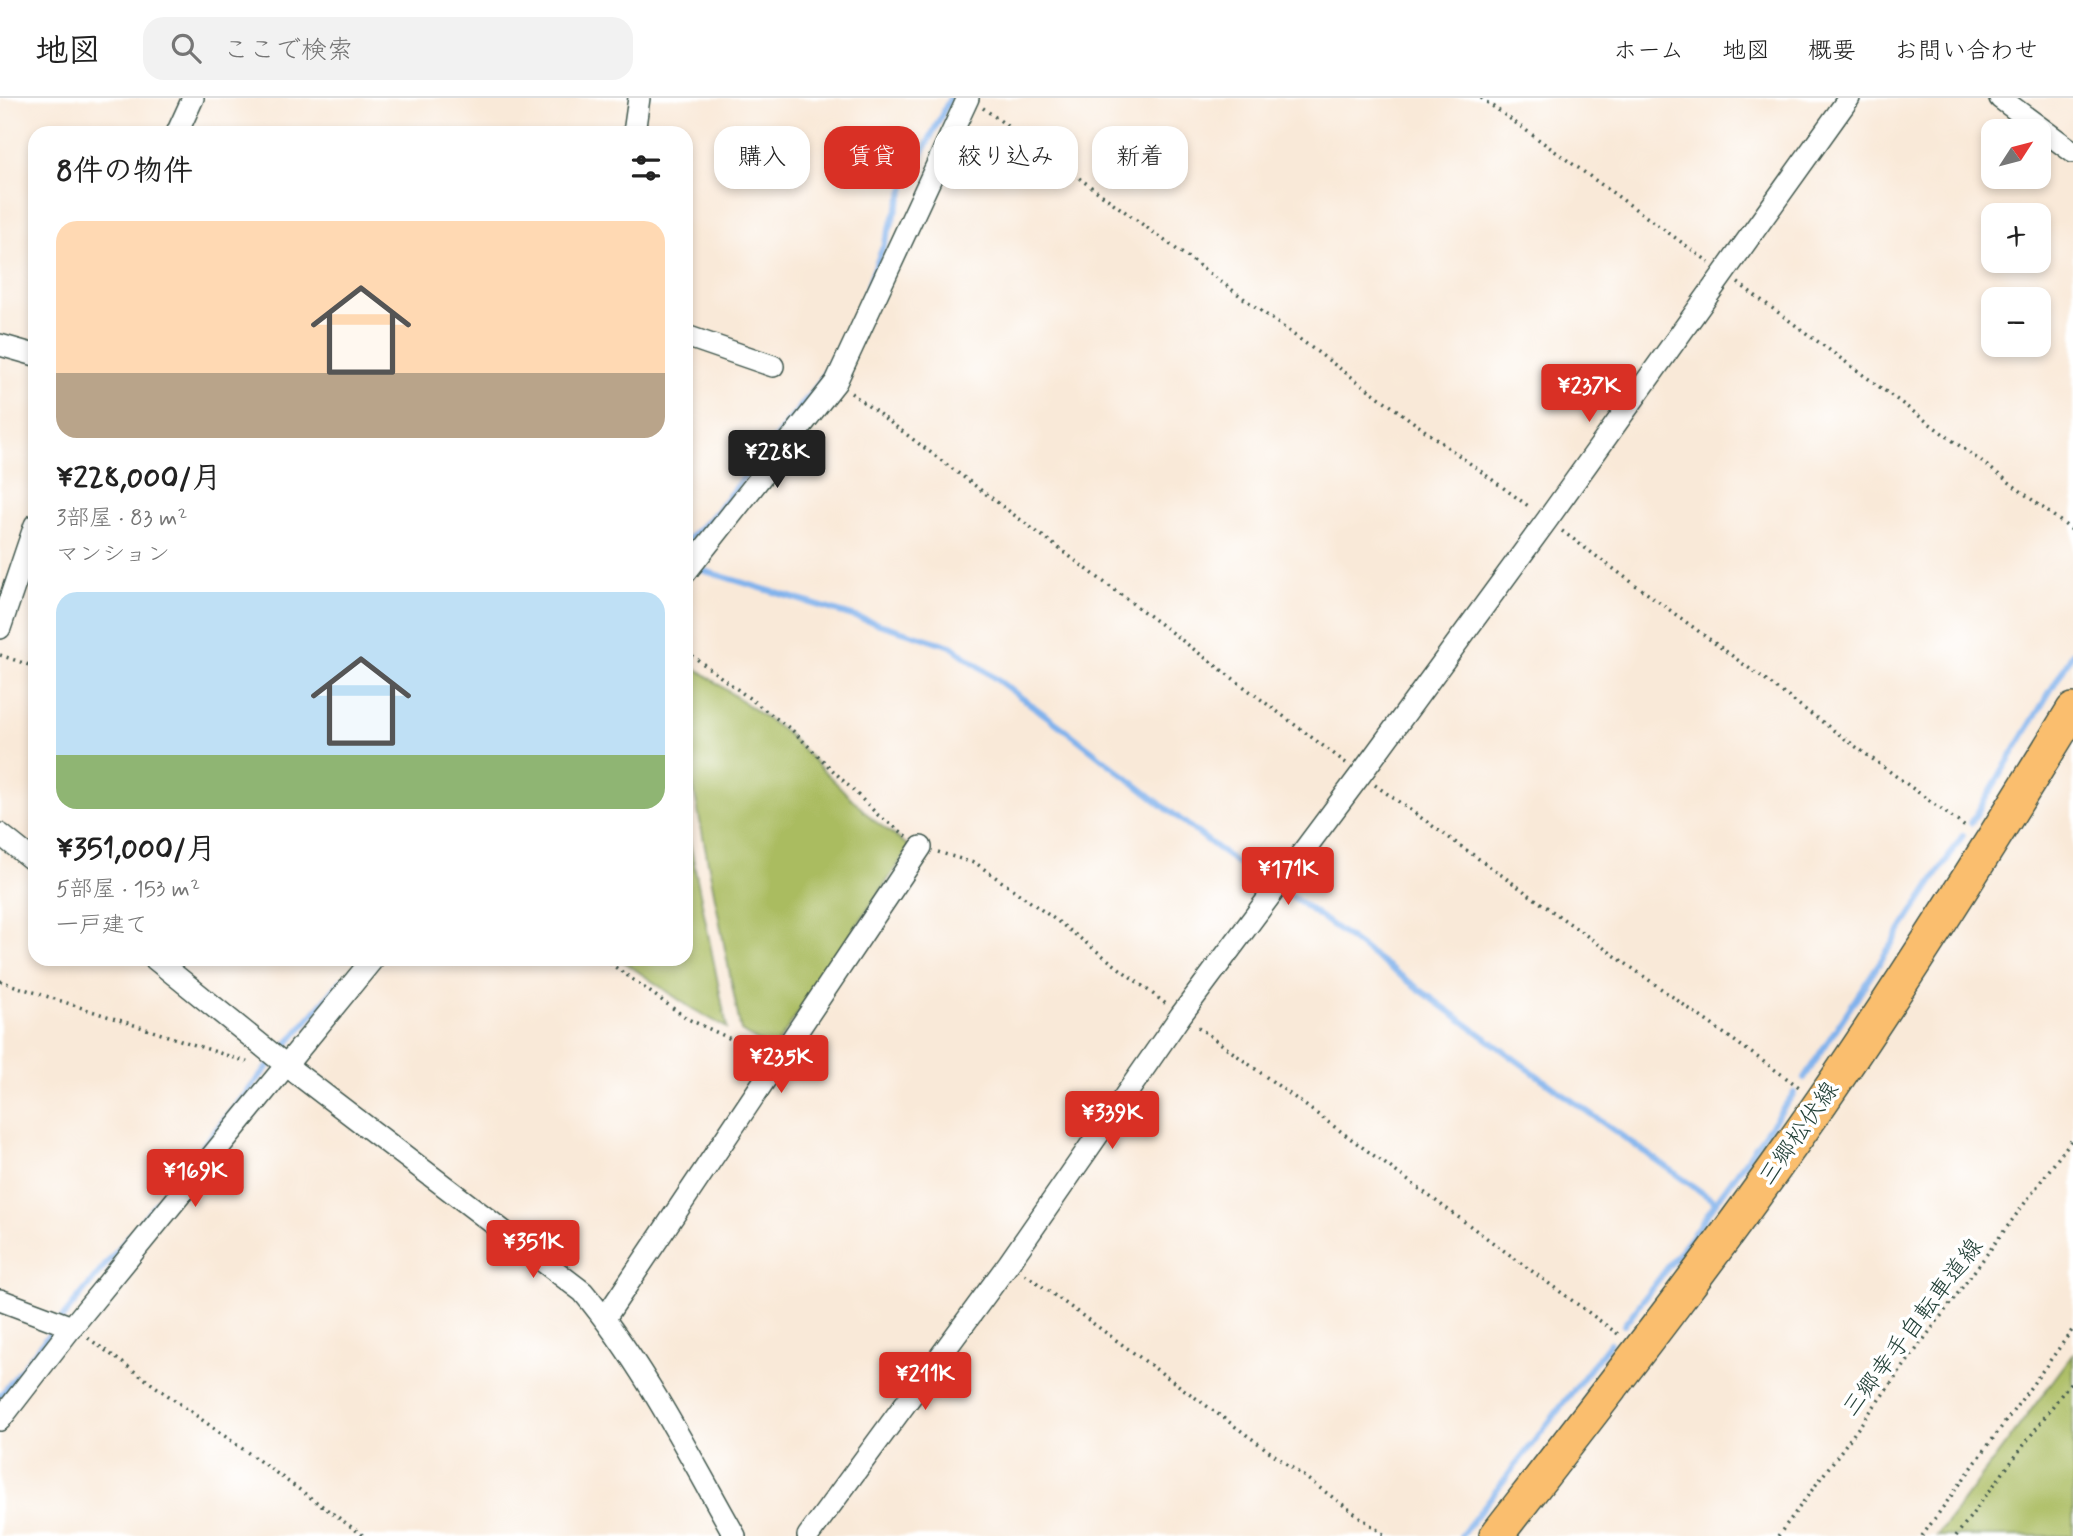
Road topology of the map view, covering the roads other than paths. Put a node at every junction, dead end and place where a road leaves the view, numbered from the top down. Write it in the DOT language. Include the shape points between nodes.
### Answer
graph roads {
  1 [pos="193,98"];
  2 [pos="639,98"];
  3 [pos="1849,98"];
  4 [pos="2000,98"];
  5 [pos="974,102"];
  6 [pos="180,126"];
  7 [pos="635,126"];
  8 [pos="2073,152"];
  9 [pos="693,338"];
  10 [pos="0,345"];
  11 [pos="28,353"];
  12 [pos="773,366"];
  13 [pos="28,546"];
  14 [pos="693,563"];
  15 [pos="0,628"];
  16 [pos="2073,710"];
  17 [pos="0,834"];
  18 [pos="921,847"];
  19 [pos="28,856"];
  20 [pos="164,966"];
  21 [pos="367,966"];
  22 [pos="287,1066"];
  23 [pos="0,1300"];
  24 [pos="605,1318"];
  25 [pos="72,1327"];
  26 [pos="0,1419"];
  27 [pos="735,1536"];
  28 [pos="808,1536"];
  29 [pos="1496,1536"];
  1 -- 6 [label="street"];
  2 -- 7 [label="street"];
  3 -- 28 [label="street"];
  4 -- 8 [label="street"];
  5 -- 14 [label="street" via="836,382"];
  9 -- 12 [label="street"];
  10 -- 11 [label="street"];
  13 -- 15 [label="street"];
  16 -- 29 [label="main road, 三郷松伏線" via="1821,1101 1640,1350"];
  17 -- 19 [label="street"];
  18 -- 24 [label="street"];
  20 -- 22 [label="street"];
  21 -- 22 [label="street"];
  22 -- 24 [label="street" via="583,1292"];
  22 -- 25 [label="street"];
  23 -- 25 [label="street"];
  24 -- 27 [label="street"];
  25 -- 26 [label="street"];
}
